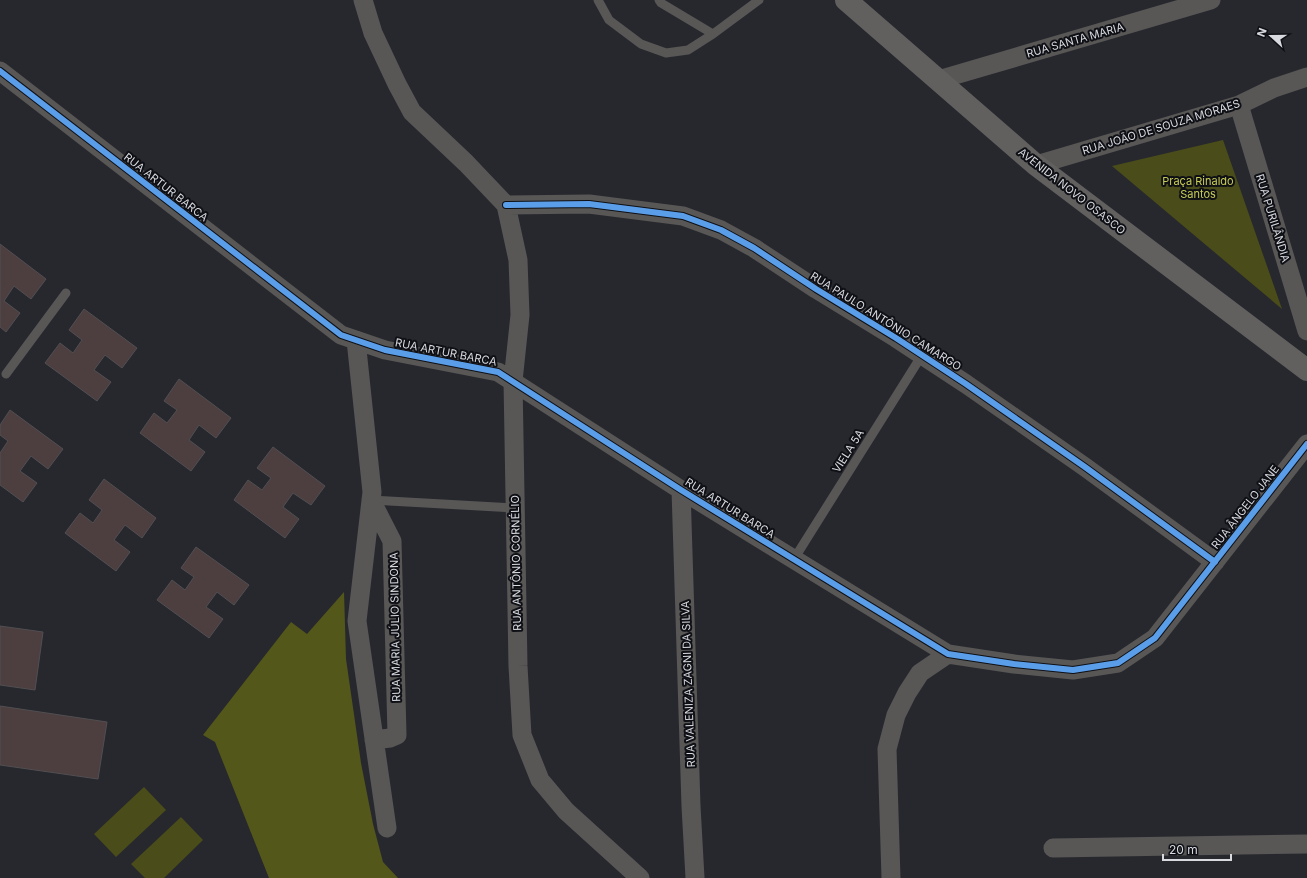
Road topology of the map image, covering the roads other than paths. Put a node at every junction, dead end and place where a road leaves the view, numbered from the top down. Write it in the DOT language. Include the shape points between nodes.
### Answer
graph roads {
  1 [pos="363,0"];
  2 [pos="598,0"];
  3 [pos="658,0"];
  4 [pos="759,0"];
  5 [pos="846,0"];
  6 [pos="1211,0"];
  7 [pos="713,34"];
  8 [pos="0,71"];
  9 [pos="1307,77"];
  10 [pos="938,80"];
  11 [pos="1239,105"];
  12 [pos="1036,165"];
  13 [pos="506,205"];
  14 [pos="66,292"];
  15 [pos="1307,331"];
  16 [pos="356,340"];
  17 [pos="922,355"];
  18 [pos="1307,370"];
  19 [pos="6,374"];
  20 [pos="513,381"];
  21 [pos="1307,444"];
  22 [pos="681,490"];
  23 [pos="371,500"];
  24 [pos="515,508"];
  25 [pos="794,559"];
  26 [pos="1215,562"];
  27 [pos="948,654"];
  28 [pos="374,740"];
  29 [pos="387,828"];
  30 [pos="1307,844"];
  31 [pos="1053,848"];
  32 [pos="640,878"];
  33 [pos="695,878"];
  34 [pos="891,878"];
  1 -- 13 [label="street" via="373,33 412,112"];
  2 -- 7 [label="lane" via="609,20 641,44 666,53 688,50"];
  3 -- 7 [label="lane"];
  4 -- 7 [label="lane"];
  5 -- 10 [label="main road, AVENIDA NOVO OSASCO"];
  6 -- 10 [label="street, RUA SANTA MARIA"];
  8 -- 16 [label="street, RUA ARTUR BARCA" via="305,308 341,335"];
  9 -- 11 [label="street, RUA JOÃO DE SOUZA MORAES" via="1274,88"];
  10 -- 12 [label="main road, AVENIDA NOVO OSASCO"];
  11 -- 12 [label="street, RUA JOÃO DE SOUZA MORAES"];
  11 -- 15 [label="street, RUA PURILÂNDIA"];
  12 -- 18 [label="main road, AVENIDA NOVO OSASCO"];
  13 -- 17 [label="street, RUA PAULO ANTÔNIO CAMARGO" via="589,204 683,216 721,230 754,248"];
  13 -- 20 [label="street, RUA ANTÔNIO CORNÉLIO" via="518,260 520,315"];
  14 -- 19 [label="lane"];
  16 -- 20 [label="street, RUA ARTUR BARCA" via="385,350 498,372"];
  16 -- 23 [label="street, RUA MARIA JÚLIO SINDONA"];
  17 -- 25 [label="lane, VIELA 5A"];
  17 -- 26 [label="street, RUA PAULO ANTÔNIO CAMARGO" via="1085,467"];
  20 -- 22 [label="street, RUA ARTUR BARCA"];
  20 -- 24 [label="street, RUA ANTÔNIO CORNÉLIO"];
  21 -- 26 [label="street, RUA ÂNGELO JANE"];
  22 -- 25 [label="street, RUA ARTUR BARCA"];
  22 -- 33 [label="street, RUA VALENIZA ZAGNI DA SILVA"];
  23 -- 24 [label="lane"];
  23 -- 28 [label="street, RUA MARIA JÚLIO SINDONA" via="357,622"];
  23 -- 28 [label="street, RUA MARIA JÚLIO SINDONA" via="392,541 397,735"];
  24 -- 32 [label="street, RUA ANTÔNIO CORNÉLIO" via="522,736 540,780 566,811"];
  25 -- 27 [label="street, RUA ARTUR BARCA"];
  26 -- 27 [label="street, RUA ÂNGELO JANE" via="1155,638 1118,663 1073,670"];
  27 -- 34 [label="street" via="920,673 907,693 896,715 887,749"];
  28 -- 29 [label="street, RUA MARIA JÚLIO SINDONA"];
  30 -- 31 [label="street"];
}
